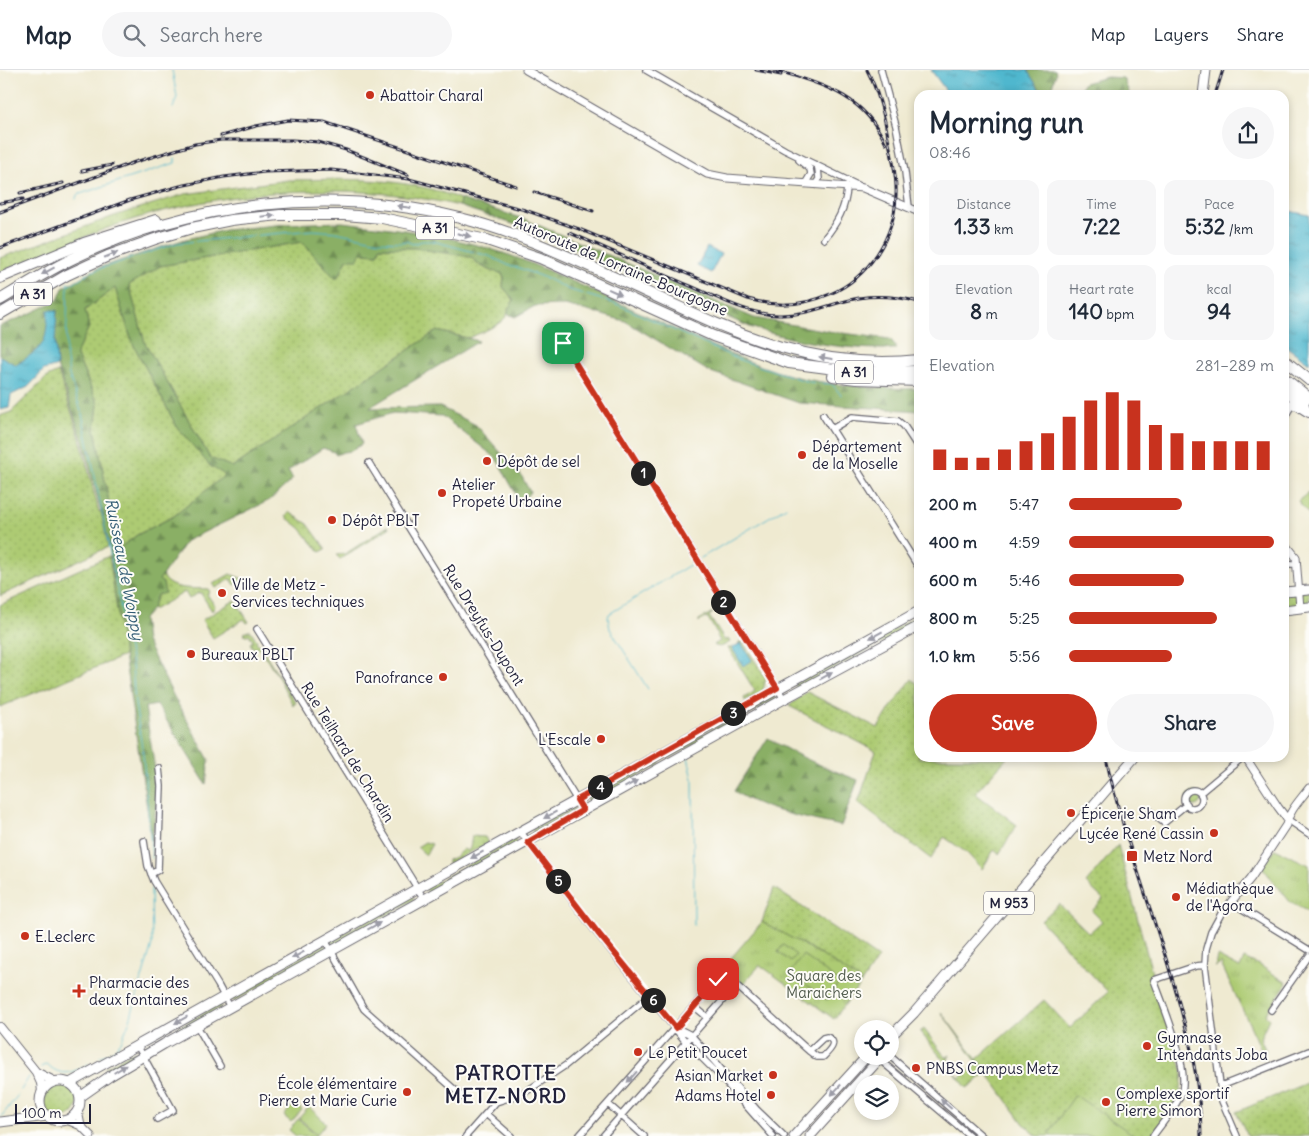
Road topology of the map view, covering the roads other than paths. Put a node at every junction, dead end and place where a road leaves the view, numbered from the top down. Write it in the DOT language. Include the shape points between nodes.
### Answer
graph roads {
  1 [pos="526,70"];
  2 [pos="646,70"];
  3 [pos="881,70"];
  4 [pos="1206,70"];
  5 [pos="1204,90"];
  6 [pos="785,151"];
  7 [pos="816,165"];
  8 [pos="805,184"];
  9 [pos="814,185"];
  10 [pos="847,187"];
  11 [pos="863,188"];
  12 [pos="909,208"];
  13 [pos="914,210"];
  14 [pos="209,213"];
  15 [pos="824,239"];
  16 [pos="0,278"];
  17 [pos="0,300"];
  18 [pos="0,314"];
  19 [pos="562,341"];
  20 [pos="914,359"];
  21 [pos="789,363"];
  22 [pos="1289,363"];
  23 [pos="914,371"];
  24 [pos="1289,372"];
  25 [pos="1307,376"];
  26 [pos="914,381"];
  27 [pos="1289,382"];
  28 [pos="1309,386"];
  29 [pos="1289,393"];
  30 [pos="1309,398"];
  31 [pos="1289,405"];
  32 [pos="1309,411"];
  33 [pos="823,415"];
  34 [pos="832,429"];
  35 [pos="914,441"];
  36 [pos="369,464"];
  37 [pos="1289,548"];
  38 [pos="914,560"];
  39 [pos="1289,564"];
  40 [pos="1297,564"];
  41 [pos="1309,590"];
  42 [pos="1298,591"];
  43 [pos="1289,592"];
  44 [pos="1304,608"];
  45 [pos="1289,610"];
  46 [pos="914,615"];
  47 [pos="257,628"];
  48 [pos="914,629"];
  49 [pos="777,688"];
  50 [pos="784,699"];
  51 [pos="1131,762"];
  52 [pos="1239,762"];
  53 [pos="1247,762"];
  54 [pos="158,768"];
  55 [pos="1309,788"];
  56 [pos="1200,793"];
  57 [pos="577,800"];
  58 [pos="1187,804"];
  59 [pos="583,810"];
  60 [pos="1150,811"];
  61 [pos="1287,819"];
  62 [pos="520,831"];
  63 [pos="1309,834"];
  64 [pos="144,841"];
  65 [pos="528,842"];
  66 [pos="151,874"];
  67 [pos="417,888"];
  68 [pos="424,899"];
  69 [pos="1231,902"];
  70 [pos="325,940"];
  71 [pos="332,950"];
  72 [pos="1309,950"];
  73 [pos="1309,956"];
  74 [pos="1205,965"];
  75 [pos="732,985"];
  76 [pos="224,996"];
  77 [pos="649,996"];
  78 [pos="695,1006"];
  79 [pos="230,1007"];
  80 [pos="1271,1010"];
  81 [pos="914,1013"];
  82 [pos="707,1017"];
  83 [pos="196,1026"];
  84 [pos="0,1027"];
  85 [pos="676,1028"];
  86 [pos="899,1028"];
  87 [pos="691,1035"];
  88 [pos="899,1035"];
  89 [pos="686,1042"];
  90 [pos="137,1045"];
  91 [pos="809,1051"];
  92 [pos="1309,1051"];
  93 [pos="143,1056"];
  94 [pos="899,1064"];
  95 [pos="859,1065"];
  96 [pos="873,1065"];
  97 [pos="887,1065"];
  98 [pos="220,1066"];
  99 [pos="36,1072"];
  100 [pos="54,1081"];
  101 [pos="70,1083"];
  102 [pos="1221,1086"];
  103 [pos="42,1092"];
  104 [pos="80,1097"];
  105 [pos="464,1098"];
  106 [pos="40,1103"];
  107 [pos="608,1104"];
  108 [pos="78,1110"];
  109 [pos="486,1114"];
  110 [pos="47,1116"];
  111 [pos="621,1116"];
  112 [pos="26,1118"];
  113 [pos="157,1119"];
  114 [pos="67,1120"];
  115 [pos="2,1122"];
  116 [pos="81,1126"];
  117 [pos="794,1135"];
  118 [pos="92,1136"];
  119 [pos="466,1136"];
  120 [pos="511,1136"];
  121 [pos="580,1136"];
  122 [pos="603,1136"];
  123 [pos="644,1136"];
  124 [pos="773,1136"];
  125 [pos="784,1136"];
  126 [pos="810,1136"];
  127 [pos="970,1136"];
  128 [pos="982,1136"];
  129 [pos="1153,1136"];
  130 [pos="1237,1136"];
  1 -- 8 [label="street" via="707,174"];
  2 -- 6 [label="street"];
  3 -- 12 [label="street" via="896,126"];
  4 -- 5 [label="main road"];
  6 -- 7 [label="street"];
  6 -- 8 [label="street" via="810,169"];
  7 -- 9 [label="street" via="819,179"];
  7 -- 11 [label="street"];
  8 -- 9 [label="street"];
  9 -- 10 [label="street"];
  10 -- 11 [label="street"];
  10 -- 15 [label="street" via="840,218"];
  11 -- 12 [label="street"];
  12 -- 13 [label="street"];
  14 -- 16 [label="highway" via="192,212 141,223"];
  14 -- 17 [label="highway, Autoroute de Lorraine-Bourgogne / A 31, one-way" via="149,228 100,246"];
  20 -- 14 [label="highway, Autoroute de Lorraine-Bourgogne / A 31, one-way" via="841,360 772,345 536,243 460,218 383,205 329,202 278,203"];
  18 -- 21 [label="highway, Autoroute de Lorraine-Bourgogne / A 31, one-way" via="100,260 192,228 280,215 344,215 382,218 487,240 540,258 713,336"];
  19 -- 49 [label="street"];
  21 -- 23 [label="highway, Autoroute de Lorraine-Bourgogne / A 31" via="858,372"];
  21 -- 26 [label="highway" via="856,380"];
  22 -- 25 [label="highway"];
  24 -- 28 [label="highway"];
  27 -- 30 [label="highway"];
  29 -- 32 [label="highway"];
  31 -- 32 [label="highway" via="1296,404"];
  33 -- 34 [label="street"];
  34 -- 35 [label="street" via="852,417 898,422"];
  34 -- 38 [label="street"];
  36 -- 57 [label="street, Rue Dreyfus-Dupont"];
  37 -- 40 [label="street"];
  39 -- 40 [label="street"];
  40 -- 42 [label="street"];
  41 -- 42 [label="main road"];
  42 -- 43 [label="main road"];
  42 -- 44 [label="street"];
  44 -- 45 [label="main road"];
  46 -- 49 [label="main road, one-way"];
  47 -- 67 [label="street, Rue Teilhard de Chardin"];
  50 -- 48 [label="main road, one-way"];
  49 -- 50 [label="street"];
  49 -- 57 [label="main road"];
  59 -- 50 [label="main road, one-way"];
  51 -- 81 [label="main road, M 953"];
  52 -- 56 [label="street"];
  53 -- 61 [label="street"];
  54 -- 66 [label="street" via="161,786 158,870"];
  55 -- 61 [label="street"];
  56 -- 58 [label="street" via="1187,792 1184,799"];
  56 -- 58 [label="street" via="1200,805 1193,808"];
  57 -- 59 [label="street, Rue Dreyfus-Dupont"];
  57 -- 62 [label="main road, one-way"];
  58 -- 60 [label="street" via="1165,822"];
  59 -- 65 [label="main road"];
  61 -- 63 [label="street"];
  61 -- 69 [label="street" via="1261,864"];
  62 -- 65 [label="street"];
  62 -- 67 [label="main road, one-way"];
  64 -- 66 [label="street"];
  65 -- 68 [label="main road"];
  65 -- 77 [label="street"];
  66 -- 76 [label="street"];
  67 -- 68 [label="street, Rue Teilhard de Chardin"];
  67 -- 70 [label="main road"];
  71 -- 68 [label="main road, one-way"];
  69 -- 72 [label="street"];
  69 -- 74 [label="street" via="1211,932"];
  70 -- 71 [label="street"];
  70 -- 76 [label="main road, one-way"];
  71 -- 79 [label="main road"];
  71 -- 105 [label="street" via="364,1009"];
  73 -- 80 [label="street"];
  74 -- 102 [label="street"];
  74 -- 129 [label="street" via="1154,980 1171,1026 1184,1081 1180,1096"];
  75 -- 78 [label="street" via="728,978 720,978"];
  75 -- 82 [label="street" via="731,991"];
  75 -- 91 [label="street" via="736,985"];
  76 -- 79 [label="street"];
  76 -- 90 [label="main road, one-way"];
  77 -- 85 [label="street"];
  77 -- 109 [label="street" via="566,1065 524,1093 496,1102"];
  78 -- 82 [label="street"];
  78 -- 85 [label="street"];
  79 -- 83 [label="main road"];
  81 -- 86 [label="main road, M 953"];
  81 -- 88 [label="main road, M 953"];
  82 -- 87 [label="street"];
  83 -- 93 [label="main road"];
  83 -- 98 [label="street"];
  84 -- 99 [label="main road"];
  85 -- 87 [label="street"];
  85 -- 89 [label="street"];
  85 -- 107 [label="street, one-way"];
  87 -- 89 [label="street"];
  87 -- 125 [label="street"];
  89 -- 111 [label="street"];
  89 -- 124 [label="street"];
  90 -- 93 [label="street"];
  90 -- 101 [label="main road"];
  92 -- 102 [label="street"];
  104 -- 93 [label="main road, one-way"];
  93 -- 113 [label="street" via="173,1110"];
  128 -- 94 [label="street, one-way"];
  95 -- 117 [label="main road, one-way"];
  96 -- 126 [label="main road"];
  97 -- 127 [label="street"];
  99 -- 100 [label="main road"];
  99 -- 103 [label="main road"];
  100 -- 101 [label="main road"];
  100 -- 103 [label="main road"];
  101 -- 104 [label="main road"];
  102 -- 130 [label="street" via="1223,1105"];
  103 -- 106 [label="main road"];
  104 -- 108 [label="main road"];
  106 -- 110 [label="main road"];
  106 -- 112 [label="main road"];
  107 -- 111 [label="street"];
  107 -- 121 [label="street"];
  108 -- 114 [label="main road"];
  108 -- 116 [label="street"];
  109 -- 119 [label="street"];
  109 -- 120 [label="street"];
  110 -- 112 [label="main road"];
  110 -- 114 [label="main road" via="56,1121"];
  111 -- 122 [label="street"];
  111 -- 123 [label="street"];
  112 -- 115 [label="main road"];
  114 -- 116 [label="street"];
  116 -- 118 [label="street"];
}
